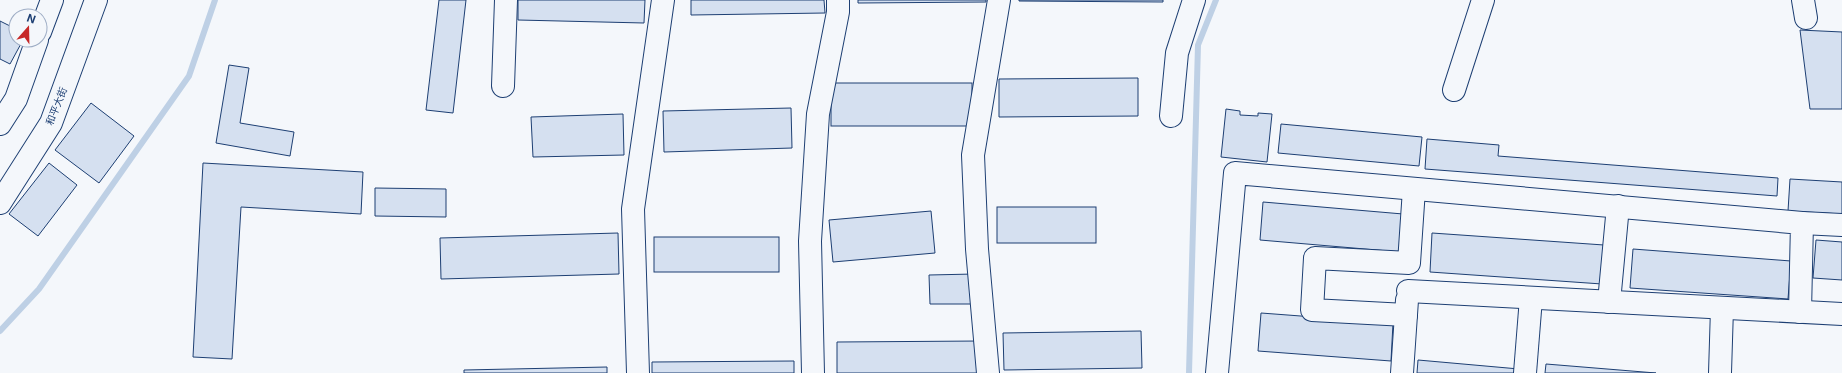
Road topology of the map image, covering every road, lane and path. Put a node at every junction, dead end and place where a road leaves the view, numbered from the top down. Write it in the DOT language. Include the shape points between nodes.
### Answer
graph roads {
  1 [pos="52,0"];
  2 [pos="96,0"];
  3 [pos="506,0"];
  4 [pos="663,0"];
  5 [pos="838,0"];
  6 [pos="999,0"];
  7 [pos="1194,0"];
  8 [pos="1483,0"];
  9 [pos="48,11"];
  10 [pos="34,48"];
  11 [pos="503,86"];
  12 [pos="1454,90"];
  13 [pos="1171,116"];
  14 [pos="0,124"];
  15 [pos="1414,188"];
  16 [pos="0,203"];
  17 [pos="1618,206"];
  18 [pos="1802,223"];
  19 [pos="1842,225"];
  20 [pos="1409,263"];
  21 [pos="1408,291"];
  22 [pos="1531,298"];
  23 [pos="1609,302"];
  24 [pos="1722,308"];
  25 [pos="1800,312"];
  26 [pos="1842,314"];
  27 [pos="1406,315"];
  28 [pos="638,373"];
  29 [pos="813,373"];
  30 [pos="988,373"];
  31 [pos="1218,373"];
  32 [pos="1402,373"];
  33 [pos="1525,373"];
  34 [pos="1720,373"];
  1 -- 9 [label="main road"];
  2 -- 16 [label="main road, 和平大街" via="51,123"];
  3 -- 11 [label="main road"];
  4 -- 28 [label="main road" via="633,209"];
  5 -- 29 [label="main road" via="838,12 818,114 810,241"];
  6 -- 30 [label="main road" via="973,155 977,249"];
  7 -- 13 [label="main road" via="1177,53"];
  8 -- 12 [label="main road"];
  10 -- 14 [label="main road" via="16,99"];
  15 -- 17 [label="main road"];
  15 -- 20 [label="main road"];
  15 -- 31 [label="main road" via="1235,173"];
  17 -- 18 [label="main road"];
  17 -- 23 [label="main road"];
  18 -- 19 [label="main road"];
  18 -- 25 [label="main road"];
  20 -- 21 [label="main road"];
  20 -- 27 [label="main road" via="1315,258 1312,310"];
  21 -- 22 [label="main road"];
  21 -- 27 [label="main road"];
  22 -- 23 [label="main road"];
  22 -- 33 [label="main road"];
  23 -- 24 [label="main road"];
  24 -- 25 [label="main road"];
  24 -- 34 [label="main road"];
  25 -- 26 [label="main road"];
  27 -- 32 [label="main road"];
}
